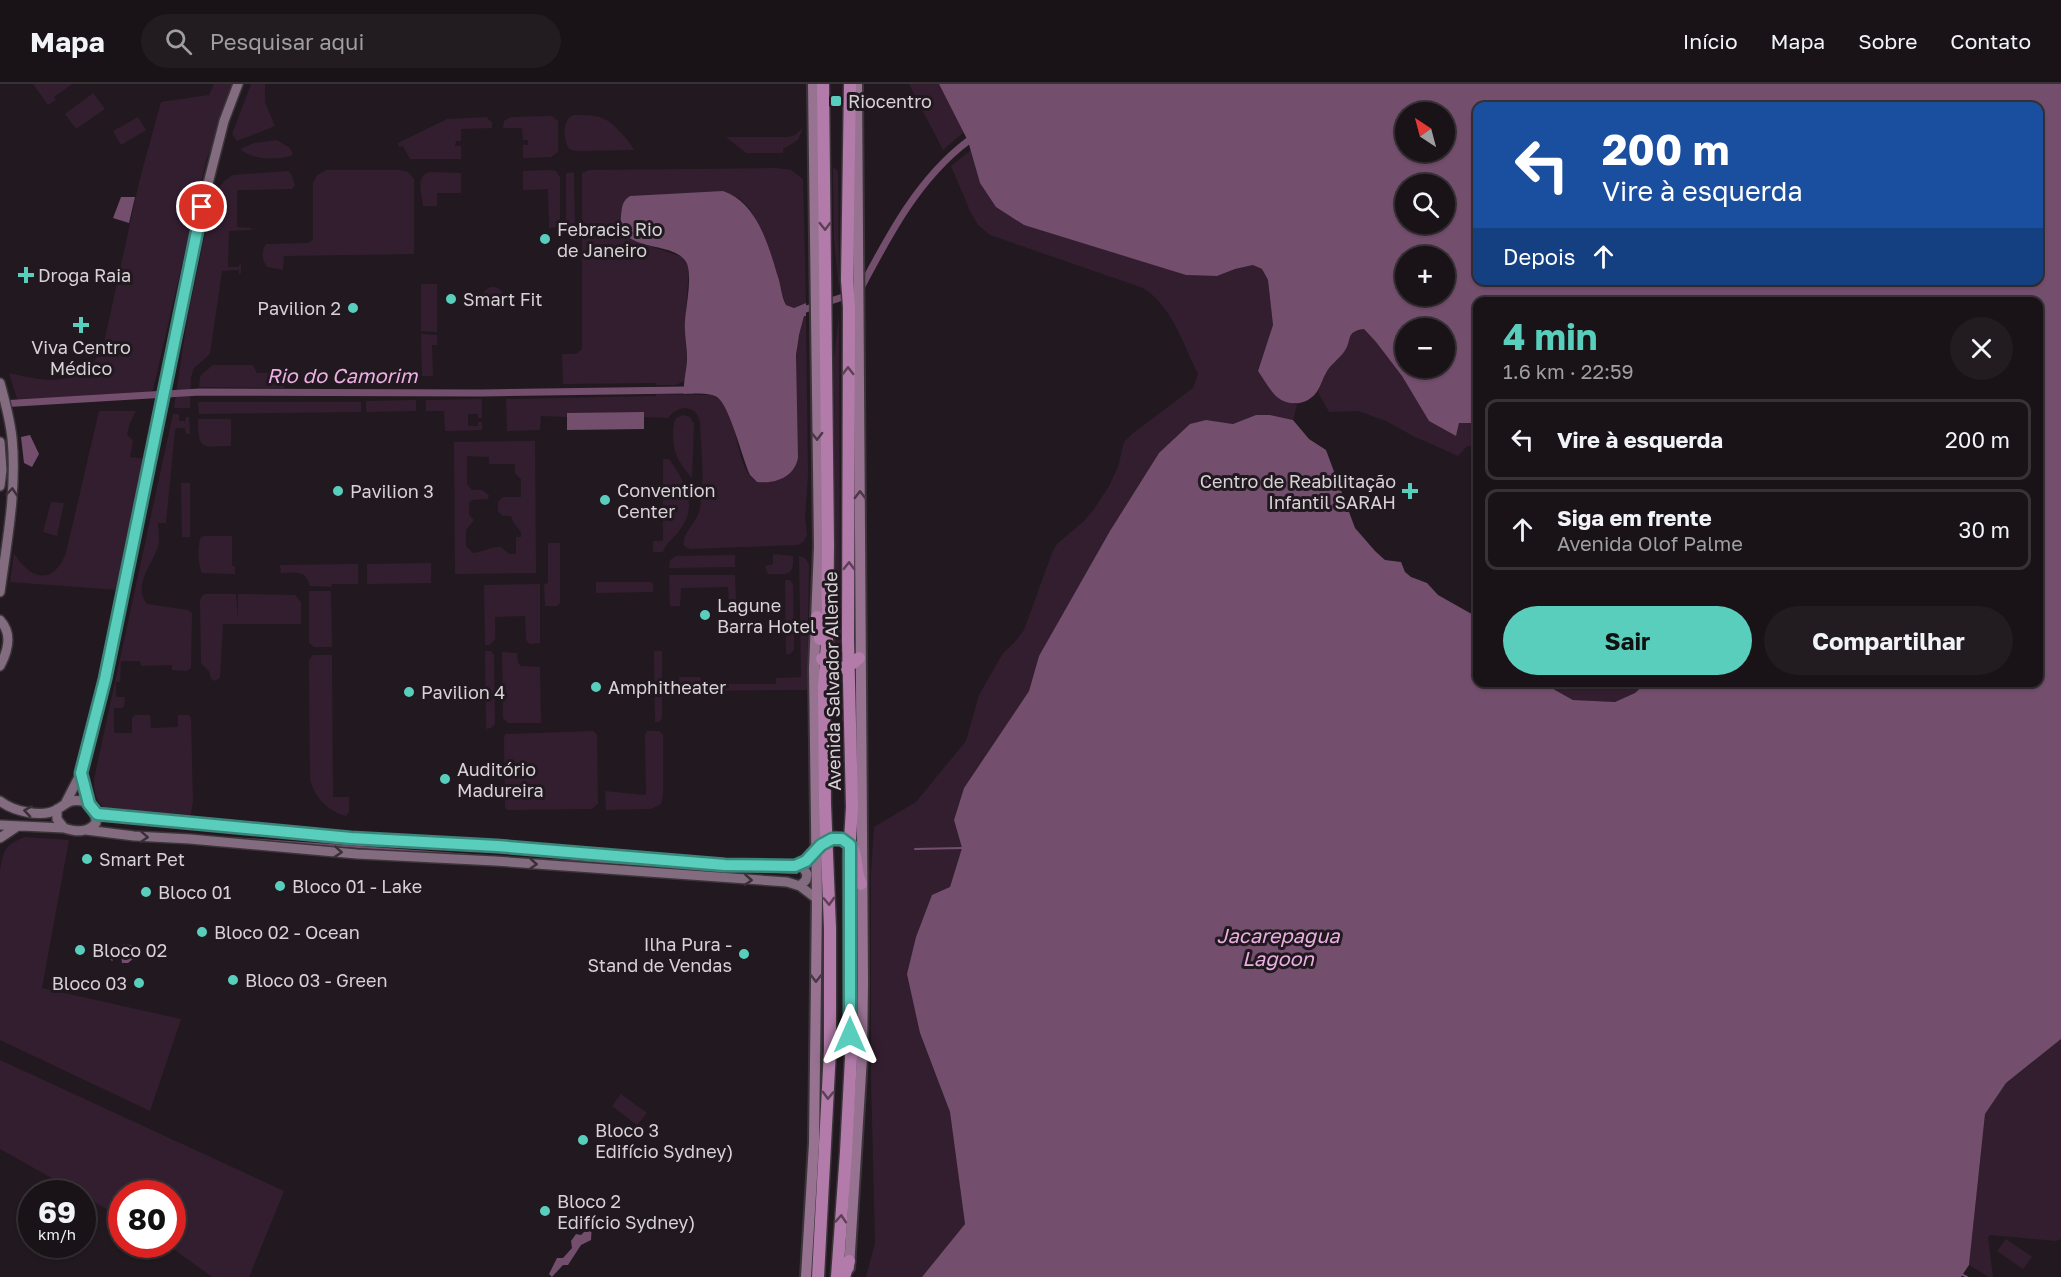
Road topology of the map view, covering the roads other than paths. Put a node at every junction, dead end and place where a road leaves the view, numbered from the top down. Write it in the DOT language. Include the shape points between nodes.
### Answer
graph roads {
  1 [pos="238,84"];
  2 [pos="813,84"];
  3 [pos="823,84"];
  4 [pos="850,84"];
  5 [pos="857,84"];
  6 [pos="820,292"];
  7 [pos="854,305"];
  8 [pos="820,314"];
  9 [pos="0,385"];
  10 [pos="0,442"];
  11 [pos="0,486"];
  12 [pos="0,592"];
  13 [pos="817,618"];
  14 [pos="0,620"];
  15 [pos="859,658"];
  16 [pos="826,663"];
  17 [pos="0,666"];
  18 [pos="849,666"];
  19 [pos="81,773"];
  20 [pos="0,801"];
  21 [pos="66,802"];
  22 [pos="89,804"];
  23 [pos="57,809"];
  24 [pos="97,814"];
  25 [pos="0,825"];
  26 [pos="21,826"];
  27 [pos="64,828"];
  28 [pos="86,830"];
  29 [pos="0,838"];
  30 [pos="826,842"];
  31 [pos="850,845"];
  32 [pos="816,850"];
  33 [pos="801,864"];
  34 [pos="861,884"];
  35 [pos="800,886"];
  36 [pos="818,899"];
  37 [pos="808,1249"];
  38 [pos="849,1261"];
  39 [pos="806,1277"];
  40 [pos="812,1277"];
  41 [pos="818,1277"];
  42 [pos="837,1277"];
  43 [pos="847,1277"];
  1 -- 19 [label="street" via="224,121 202,207 105,679"];
  2 -- 6 [label="main road, Avenida Salvador Allende"];
  3 -- 6 [label="highway, Avenida Salvador Allende, one-way"];
  4 -- 7 [label="highway, Avenida Salvador Allende" via="847,280"];
  5 -- 7 [label="main road, Avenida Salvador Allende" via="860,262"];
  6 -- 8 [label="highway, Avenida Salvador Allende"];
  15 -- 7 [label="main road, Avenida Salvador Allende, one-way"];
  18 -- 7 [label="highway, Avenida Salvador Allende, one-way"];
  8 -- 13 [label="main road, Avenida Salvador Allende, one-way"];
  8 -- 16 [label="highway, Avenida Salvador Allende" via="828,556"];
  12 -- 9 [label="street, one-way" via="14,468 12,436"];
  10 -- 11 [label="street"];
  13 -- 16 [label="highway" via="820,652"];
  13 -- 32 [label="main road, Avenida Salvador Allende"];
  14 -- 17 [label="street" via="9,642"];
  15 -- 18 [label="highway"];
  15 -- 34 [label="main road, Avenida Salvador Allende"];
  16 -- 18 [label="highway" via="837,669"];
  16 -- 30 [label="highway, Avenida Salvador Allende"];
  18 -- 31 [label="highway, Avenida Salvador Allende"];
  19 -- 21 [label="street"];
  19 -- 22 [label="street"];
  23 -- 20 [label="street, one-way" via="29,812"];
  21 -- 22 [label="street"];
  21 -- 23 [label="street"];
  22 -- 24 [label="street"];
  23 -- 27 [label="street" via="57,819"];
  24 -- 28 [label="street" via="94,825"];
  24 -- 33 [label="street" via="351,838 725,865"];
  25 -- 26 [label="street"];
  26 -- 27 [label="street"];
  26 -- 29 [label="street"];
  27 -- 28 [label="street"];
  28 -- 35 [label="street, one-way" via="357,854 788,882"];
  30 -- 31 [label="highway" via="835,838"];
  30 -- 32 [label="highway"];
  30 -- 41 [label="highway, Avenida Salvador Allende, one-way" via="830,1050"];
  31 -- 34 [label="highway"];
  42 -- 31 [label="highway, Avenida Salvador Allende, one-way" via="851,1058"];
  32 -- 33 [label="street"];
  32 -- 36 [label="main road, Avenida Salvador Allende"];
  33 -- 35 [label="street" via="807,874"];
  34 -- 38 [label="main road, Avenida Salvador Allende" via="862,1057"];
  35 -- 36 [label="street"];
  36 -- 37 [label="main road, Avenida Salvador Allende, one-way"];
  37 -- 39 [label="main road, Avenida Salvador Allende"];
  37 -- 40 [label="highway" via="812,1254"];
  38 -- 43 [label="highway"];
}
